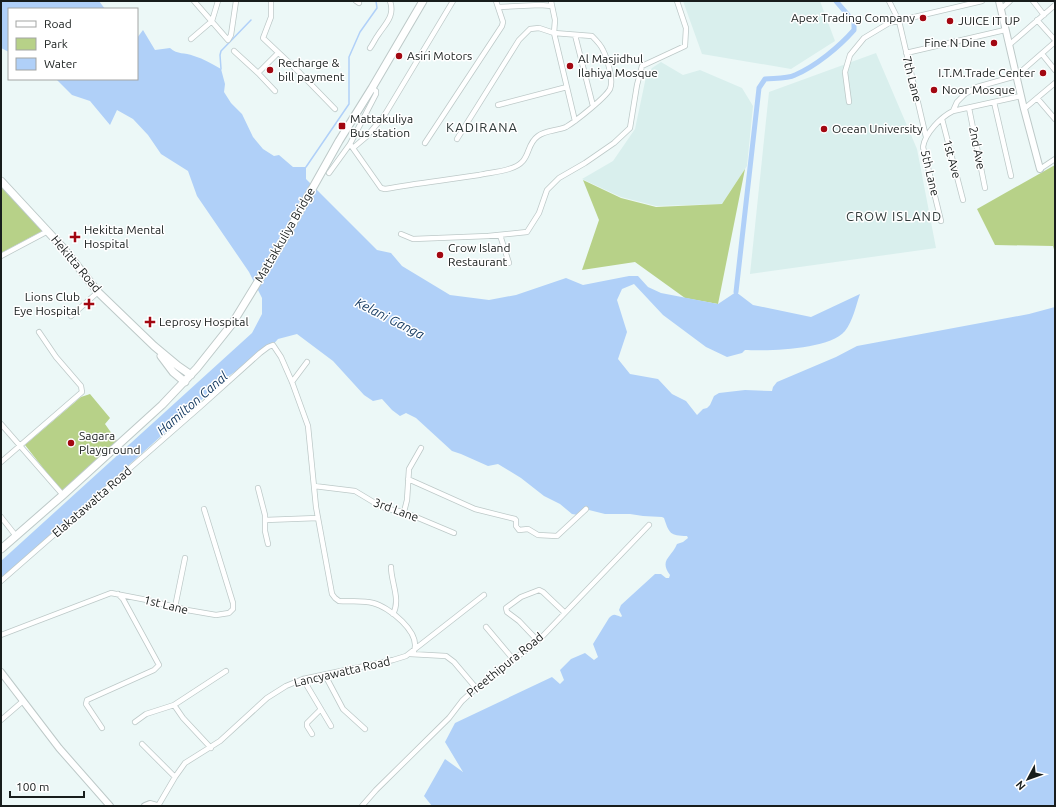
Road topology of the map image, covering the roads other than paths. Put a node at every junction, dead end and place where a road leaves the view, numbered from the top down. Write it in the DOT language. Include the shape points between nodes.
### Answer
graph roads {
  1 [pos="195,1"];
  2 [pos="218,1"];
  3 [pos="236,1"];
  4 [pos="271,1"];
  5 [pos="390,1"];
  6 [pos="423,1"];
  7 [pos="453,1"];
  8 [pos="496,1"];
  9 [pos="677,1"];
  10 [pos="889,1"];
  11 [pos="982,1"];
  12 [pos="999,1"];
  13 [pos="1010,1"];
  14 [pos="1033,1"];
  15 [pos="552,4"];
  16 [pos="1055,5"];
  17 [pos="498,7"];
  18 [pos="1001,9"];
  19 [pos="1044,15"];
  20 [pos="1037,20"];
  21 [pos="212,21"];
  22 [pos="899,21"];
  23 [pos="1006,30"];
  24 [pos="554,33"];
  25 [pos="575,35"];
  26 [pos="191,39"];
  27 [pos="1055,41"];
  28 [pos="1009,45"];
  29 [pos="370,48"];
  30 [pos="234,51"];
  31 [pos="278,53"];
  32 [pos="906,53"];
  33 [pos="1042,54"];
  34 [pos="1055,70"];
  35 [pos="258,73"];
  36 [pos="1016,76"];
  37 [pos="1055,83"];
  38 [pos="567,87"];
  39 [pos="372,88"];
  40 [pos="275,91"];
  41 [pos="1021,96"];
  42 [pos="1037,98"];
  43 [pos="849,102"];
  44 [pos="994,102"];
  45 [pos="498,105"];
  46 [pos="594,106"];
  47 [pos="969,108"];
  48 [pos="335,109"];
  49 [pos="1024,109"];
  50 [pos="953,111"];
  51 [pos="942,119"];
  52 [pos="1055,119"];
  53 [pos="576,121"];
  54 [pos="926,137"];
  55 [pos="458,139"];
  56 [pos="425,143"];
  57 [pos="352,146"];
  58 [pos="1055,159"];
  59 [pos="1040,169"];
  60 [pos="329,173"];
  61 [pos="1011,176"];
  62 [pos="1,180"];
  63 [pos="985,188"];
  64 [pos="963,200"];
  65 [pos="941,221"];
  66 [pos="48,231"];
  67 [pos="401,234"];
  68 [pos="500,235"];
  69 [pos="1,256"];
  70 [pos="509,263"];
  71 [pos="98,292"];
  72 [pos="71,316"];
  73 [pos="39,332"];
  74 [pos="154,346"];
  75 [pos="307,362"];
  76 [pos="191,375"];
  77 [pos="185,382"];
  78 [pos="292,382"];
  79 [pos="1,424"];
  80 [pos="20,445"];
  81 [pos="422,448"];
  82 [pos="1,462"];
  83 [pos="408,479"];
  84 [pos="314,486"];
  85 [pos="258,488"];
  86 [pos="63,495"];
  87 [pos="204,509"];
  88 [pos="586,509"];
  89 [pos="404,512"];
  90 [pos="1,516"];
  91 [pos="318,518"];
  92 [pos="265,520"];
  93 [pos="649,525"];
  94 [pos="454,533"];
  95 [pos="16,536"];
  96 [pos="268,544"];
  97 [pos="1,550"];
  98 [pos="185,558"];
  99 [pos="391,567"];
  100 [pos="1,581"];
  101 [pos="117,594"];
  102 [pos="484,595"];
  103 [pos="176,607"];
  104 [pos="564,612"];
  105 [pos="393,614"];
  106 [pos="486,627"];
  107 [pos="1,635"];
  108 [pos="538,641"];
  109 [pos="414,650"];
  110 [pos="409,654"];
  111 [pos="513,659"];
  112 [pos="226,671"];
  113 [pos="1,672"];
  114 [pos="325,675"];
  115 [pos="303,679"];
  116 [pos="476,688"];
  117 [pos="23,701"];
  118 [pos="174,704"];
  119 [pos="321,709"];
  120 [pos="1,720"];
  121 [pos="135,722"];
  122 [pos="331,726"];
  123 [pos="102,728"];
  124 [pos="365,729"];
  125 [pos="312,734"];
  126 [pos="142,744"];
  127 [pos="211,748"];
  128 [pos="175,776"];
  129 [pos="108,805"];
  130 [pos="145,806"];
  131 [pos="157,806"];
  132 [pos="362,806"];
  1 -- 21 [label="street"];
  2 -- 21 [label="street"];
  3 -- 21 [label="street" via="228,40"];
  4 -- 31 [label="street" via="271,17 263,38"];
  5 -- 29 [label="street" via="392,10 388,20"];
  6 -- 39 [label="main road, Mattakkuliya Bridge"];
  7 -- 57 [label="street" via="384,116 366,137"];
  8 -- 17 [label="street"];
  9 -- 68 [label="street" via="686,28 685,46 642,66 630,128 614,143 559,178 547,190 539,213 528,232"];
  10 -- 22 [label="street, 7th Lane"];
  11 -- 22 [label="street"];
  12 -- 18 [label="street"];
  13 -- 18 [label="street"];
  14 -- 19 [label="street"];
  15 -- 17 [label="street"];
  15 -- 24 [label="street"];
  16 -- 19 [label="street"];
  17 -- 56 [label="street" via="502,26"];
  18 -- 23 [label="street"];
  19 -- 20 [label="street"];
  20 -- 27 [label="street"];
  20 -- 28 [label="street"];
  21 -- 26 [label="street"];
  22 -- 32 [label="street, 7th Lane"];
  22 -- 43 [label="street" via="889,23 864,38 850,55 845,72"];
  23 -- 28 [label="street"];
  23 -- 32 [label="street"];
  24 -- 25 [label="street"];
  24 -- 38 [label="street"];
  24 -- 55 [label="street" via="530,28 524,34"];
  25 -- 46 [label="street"];
  25 -- 46 [label="street" via="592,36 603,49 607,59 610,89"];
  27 -- 33 [label="street"];
  28 -- 36 [label="street"];
  30 -- 35 [label="street"];
  31 -- 35 [label="street"];
  31 -- 48 [label="street"];
  32 -- 54 [label="street, 7th Lane"];
  33 -- 34 [label="street"];
  33 -- 36 [label="street"];
  35 -- 40 [label="street"];
  36 -- 41 [label="street"];
  36 -- 50 [label="street" via="977,87 965,94"];
  37 -- 42 [label="street"];
  38 -- 45 [label="street"];
  38 -- 53 [label="street"];
  39 -- 57 [label="street" via="376,94"];
  39 -- 76 [label="main road, Mattakkuliya Bridge" via="253,292 232,324"];
  41 -- 44 [label="street, 5th Lane"];
  41 -- 49 [label="street"];
  42 -- 49 [label="street"];
  42 -- 52 [label="street"];
  44 -- 47 [label="street, 5th Lane"];
  44 -- 61 [label="street"];
  46 -- 53 [label="street"];
  47 -- 50 [label="street, 5th Lane"];
  47 -- 63 [label="street, 2nd Ave"];
  49 -- 59 [label="street"];
  50 -- 51 [label="street, 5th Lane"];
  51 -- 54 [label="street, 5th Lane"];
  51 -- 64 [label="street, 1st Ave"];
  53 -- 57 [label="street" via="541,134 533,141 524,160 509,169 385,189 378,185"];
  54 -- 65 [label="street, 5th Lane" via="923,147"];
  57 -- 60 [label="street"];
  58 -- 59 [label="street"];
  62 -- 66 [label="main road, Hekitta Road"];
  66 -- 69 [label="street"];
  66 -- 71 [label="main road, Hekitta Road"];
  67 -- 68 [label="street" via="413,239"];
  68 -- 70 [label="street"];
  71 -- 72 [label="street"];
  71 -- 74 [label="main road, Hekitta Road"];
  73 -- 80 [label="street" via="81,386 82,392"];
  74 -- 76 [label="main road, Hekitta Road"];
  74 -- 77 [label="main road, Hekitta Road" via="173,372"];
  75 -- 78 [label="street"];
  76 -- 77 [label="main road, Mattakkuliya Bridge"];
  77 -- 86 [label="main road, Mattakkuliya Bridge"];
  78 -- 84 [label="street" via="308,426"];
  78 -- 100 [label="street, Elakatawatta Road" via="281,357 273,346 268,347"];
  79 -- 80 [label="street"];
  80 -- 82 [label="street"];
  80 -- 86 [label="street"];
  81 -- 83 [label="street" via="410,466"];
  83 -- 88 [label="street" via="475,509 515,519 519,530 531,530 538,535 557,536"];
  83 -- 89 [label="street"];
  84 -- 89 [label="street, 3rd Lane" via="355,491 380,506"];
  84 -- 91 [label="street"];
  85 -- 92 [label="street"];
  86 -- 95 [label="main road, Mattakkuliya Bridge"];
  87 -- 103 [label="street, 1st Lane" via="233,609 229,613 216,615"];
  89 -- 94 [label="street, 3rd Lane"];
  90 -- 95 [label="street"];
  91 -- 92 [label="street"];
  91 -- 105 [label="street" via="333,596 339,601 374,603"];
  92 -- 96 [label="street"];
  93 -- 104 [label="street, Preethipura Road"];
  95 -- 97 [label="main road, Mattakkuliya Bridge"];
  98 -- 103 [label="street"];
  99 -- 105 [label="street" via="396,603"];
  101 -- 103 [label="street, 1st Lane"];
  101 -- 107 [label="street, 1st Lane" via="102,596"];
  101 -- 123 [label="street" via="123,599 158,665 154,670 87,700 86,704"];
  102 -- 109 [label="street, Lancyawatta Road"];
  104 -- 108 [label="street, Preethipura Road"];
  104 -- 108 [label="street" via="539,590 521,597 506,608 507,612"];
  105 -- 109 [label="street" via="411,632 416,642"];
  106 -- 111 [label="street"];
  108 -- 111 [label="street, Preethipura Road"];
  109 -- 110 [label="street, Lancyawatta Road"];
  110 -- 114 [label="street, Lancyawatta Road" via="394,660"];
  110 -- 116 [label="street" via="446,656"];
  111 -- 116 [label="street, Preethipura Road"];
  112 -- 118 [label="street"];
  113 -- 117 [label="street"];
  114 -- 115 [label="street, Lancyawatta Road"];
  114 -- 124 [label="street" via="343,709"];
  115 -- 119 [label="street"];
  115 -- 127 [label="street, Lancyawatta Road" via="262,701"];
  116 -- 132 [label="street, Preethipura Road"];
  117 -- 120 [label="street"];
  117 -- 129 [label="street"];
  118 -- 121 [label="street" via="146,714"];
  118 -- 127 [label="street"];
  119 -- 122 [label="street"];
  119 -- 125 [label="street" via="307,723 306,726"];
  126 -- 128 [label="street"];
  127 -- 128 [label="street, Lancyawatta Road" via="185,763"];
  128 -- 131 [label="street, Lancyawatta Road"];
  130 -- 131 [label="street"];
}
